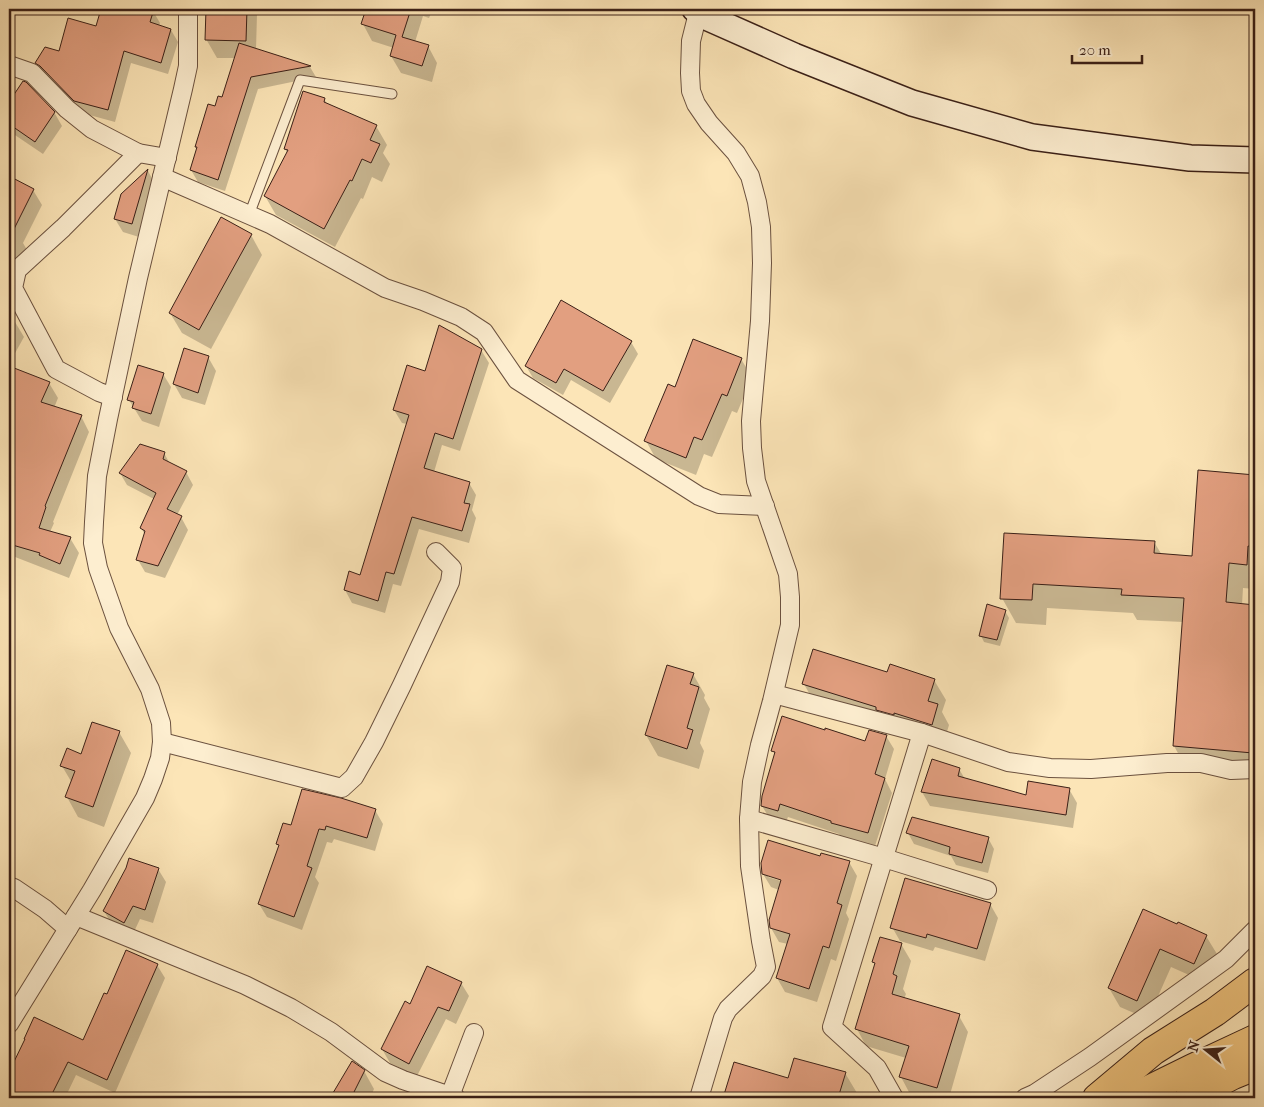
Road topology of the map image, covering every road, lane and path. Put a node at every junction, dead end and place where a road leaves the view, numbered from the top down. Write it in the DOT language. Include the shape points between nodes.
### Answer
graph roads {
  1 [pos="188,9"];
  2 [pos="697,10"];
  3 [pos="9,65"];
  4 [pos="392,94"];
  5 [pos="138,153"];
  6 [pos="166,158"];
  7 [pos="1255,160"];
  8 [pos="162,177"];
  9 [pos="248,215"];
  10 [pos="113,397"];
  11 [pos="765,506"];
  12 [pos="436,552"];
  13 [pos="774,694"];
  14 [pos="922,733"];
  15 [pos="162,742"];
  16 [pos="1255,770"];
  17 [pos="749,819"];
  18 [pos="884,858"];
  19 [pos="9,886"];
  20 [pos="987,890"];
  21 [pos="72,923"];
  22 [pos="1255,930"];
  23 [pos="1255,982"];
  24 [pos="9,1024"];
  25 [pos="474,1033"];
  26 [pos="1255,1039"];
  27 [pos="1255,1066"];
  28 [pos="453,1097"];
  29 [pos="699,1098"];
  30 [pos="894,1098"];
  31 [pos="1025,1098"];
  32 [pos="1097,1098"];
  33 [pos="1132,1098"];
  34 [pos="1189,1098"];
  1 -- 6 [label="street" via="188,66"];
  2 -- 7 [label="street" via="794,56 912,103 1032,138 1190,158"];
  2 -- 11 [label="street" via="691,41 691,91 709,123 736,153 750,176 761,227 760,321 751,421 756,481"];
  3 -- 5 [label="street" via="32,73 92,129"];
  4 -- 9 [label="lane" via="300,80"];
  5 -- 6 [label="street"];
  5 -- 10 [label="street" via="17,270 13,288 56,369"];
  6 -- 8 [label="street"];
  8 -- 9 [label="street"];
  8 -- 10 [label="street"];
  9 -- 11 [label="street" via="385,288 461,317 484,332 517,380 699,496 718,504"];
  10 -- 15 [label="street" via="97,476 93,543 98,568 119,628 150,689 161,723"];
  11 -- 13 [label="street" via="788,574 790,597 790,625"];
  12 -- 15 [label="street" via="452,568 450,582 374,742 354,777 342,788"];
  13 -- 14 [label="street"];
  13 -- 17 [label="street" via="752,782"];
  14 -- 16 [label="street" via="1008,762 1050,768 1201,763 1231,770"];
  14 -- 18 [label="street"];
  15 -- 21 [label="street" via="160,758 145,798"];
  17 -- 18 [label="street"];
  17 -- 29 [label="street" via="750,866 766,967 762,976 722,1018"];
  18 -- 20 [label="street"];
  18 -- 30 [label="street" via="832,1027 877,1068"];
  19 -- 21 [label="street"];
  21 -- 24 [label="street"];
  21 -- 28 [label="street" via="245,985 331,1032 385,1072"];
  22 -- 31 [label="street" via="1226,959 1090,1057"];
  23 -- 32 [label="highway" via="1215,1012 1152,1051"];
  25 -- 28 [label="street"];
  26 -- 33 [label="highway"];
  27 -- 34 [label="highway"];
}
